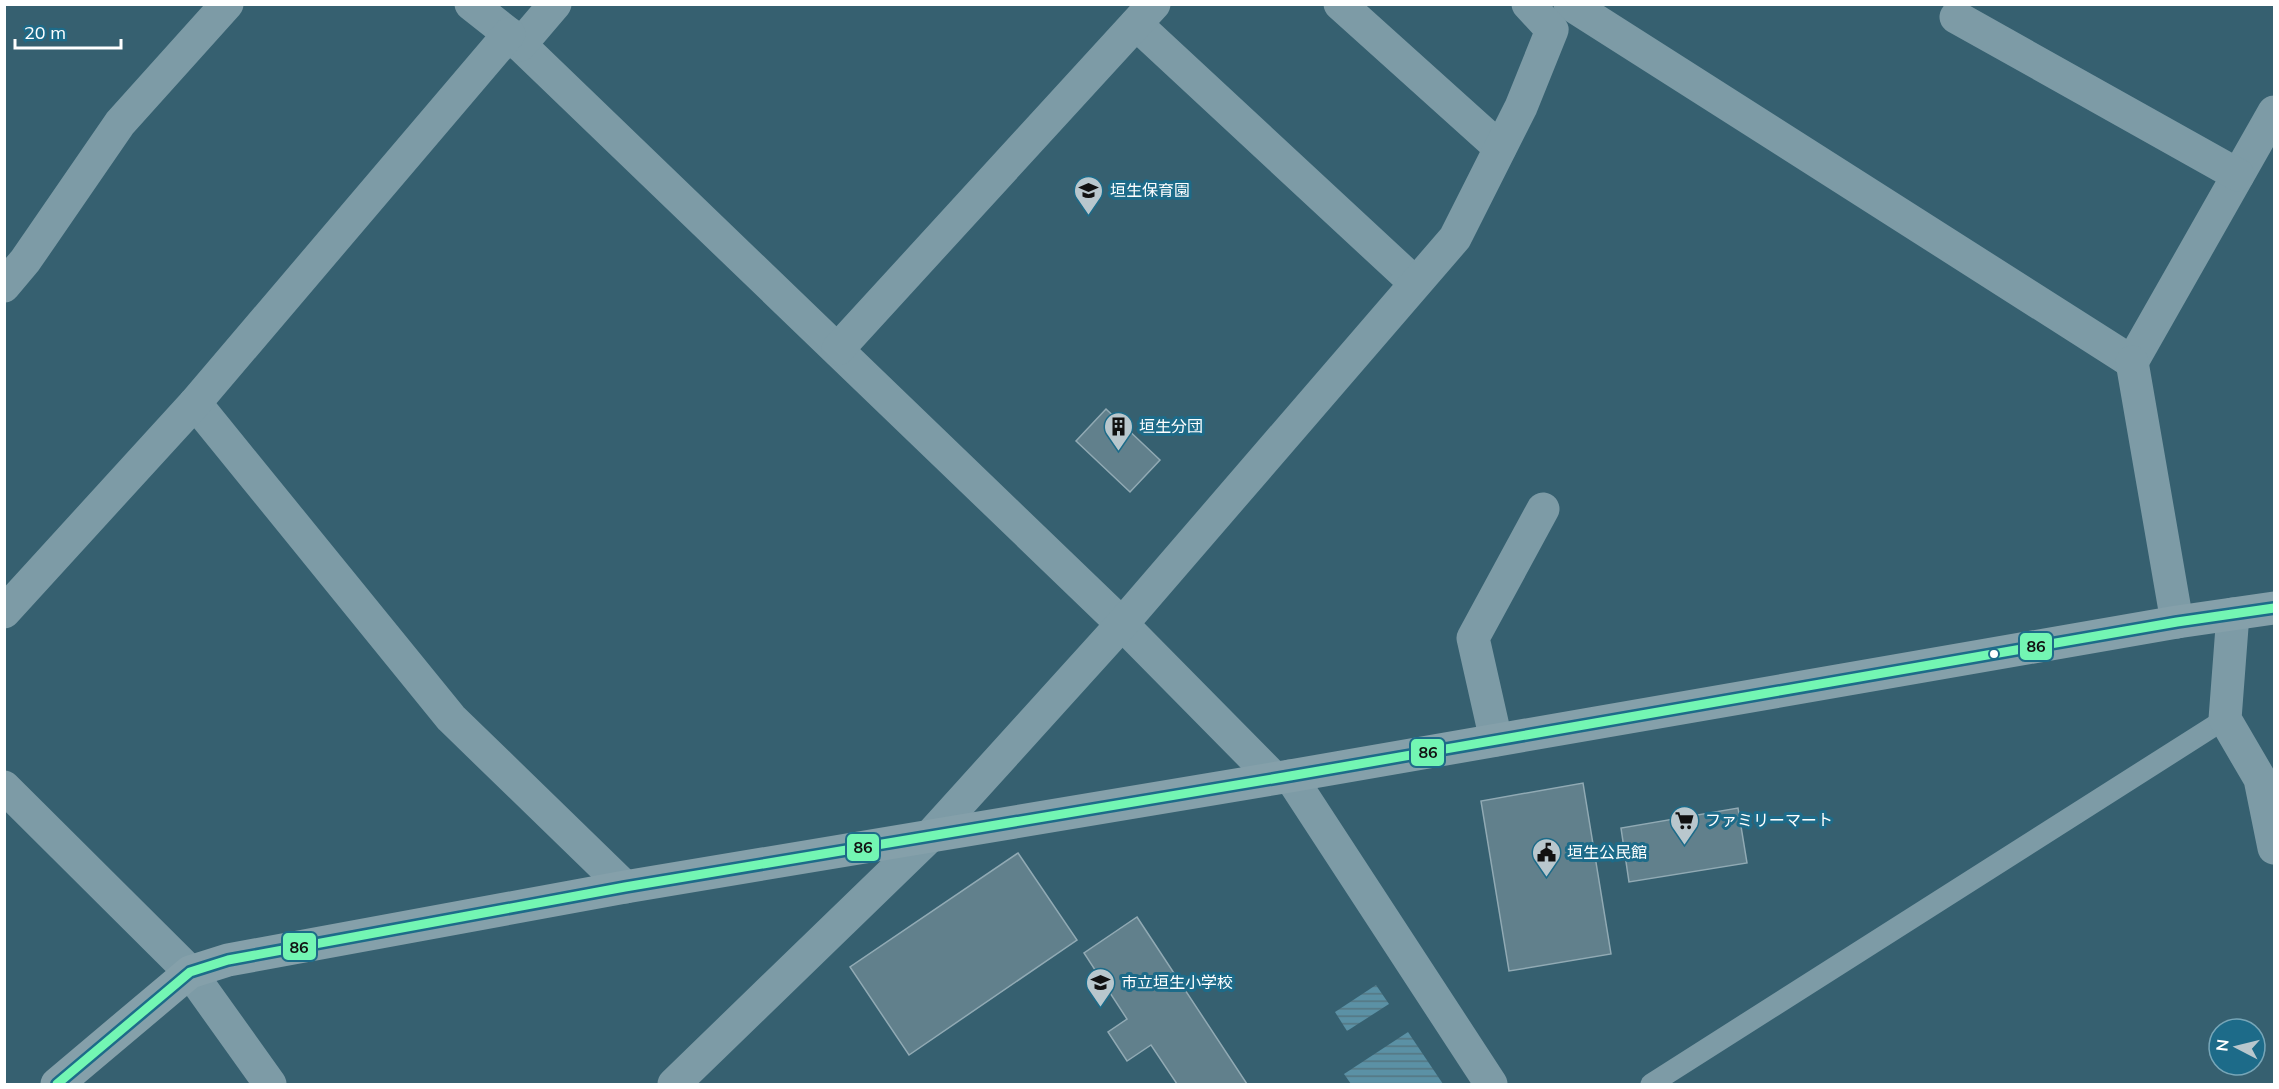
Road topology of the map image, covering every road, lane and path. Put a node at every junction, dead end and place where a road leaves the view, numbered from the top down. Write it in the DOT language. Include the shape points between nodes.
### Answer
graph roads {
  1 [pos="226,4"];
  2 [pos="471,4"];
  3 [pos="555,4"];
  4 [pos="1340,4"];
  5 [pos="1528,4"];
  6 [pos="1563,13"];
  7 [pos="1145,14"];
  8 [pos="1956,17"];
  9 [pos="515,40"];
  10 [pos="2274,112"];
  11 [pos="1500,148"];
  12 [pos="2238,175"];
  13 [pos="1416,284"];
  14 [pos="4,286"];
  15 [pos="838,349"];
  16 [pos="2132,362"];
  17 [pos="195,403"];
  18 [pos="1543,509"];
  19 [pos="2274,608"];
  20 [pos="4,612"];
  21 [pos="2233,614"];
  22 [pos="2177,622"];
  23 [pos="1122,624"];
  24 [pos="2225,719"];
  25 [pos="1496,740"];
  26 [pos="1282,777"];
  27 [pos="4,787"];
  28 [pos="930,837"];
  29 [pos="2274,848"];
  30 [pos="625,887"];
  31 [pos="190,972"];
  32 [pos="57,1084"];
  33 [pos="270,1084"];
  34 [pos="674,1084"];
  35 [pos="1491,1084"];
  36 [pos="1651,1084"];
  1 -- 14 [label="street" via="120,123"];
  2 -- 9 [label="street"];
  3 -- 9 [label="street"];
  4 -- 11 [label="street"];
  5 -- 6 [label="street"];
  6 -- 11 [label="street"];
  6 -- 16 [label="street"];
  7 -- 13 [label="street"];
  7 -- 15 [label="street"];
  8 -- 12 [label="street"];
  9 -- 15 [label="street"];
  9 -- 17 [label="street"];
  10 -- 12 [label="street"];
  11 -- 13 [label="street" via="1455,238"];
  12 -- 16 [label="street"];
  13 -- 23 [label="street"];
  15 -- 23 [label="street"];
  16 -- 22 [label="street"];
  17 -- 20 [label="street"];
  17 -- 30 [label="street" via="451,718"];
  18 -- 25 [label="street" via="1473,638"];
  19 -- 21 [label="street"];
  21 -- 22 [label="street"];
  21 -- 24 [label="street"];
  22 -- 25 [label="street"];
  23 -- 26 [label="street"];
  23 -- 28 [label="street"];
  24 -- 29 [label="street" via="2260,779"];
  24 -- 36 [label="lane"];
  25 -- 26 [label="street"];
  26 -- 28 [label="street"];
  26 -- 35 [label="street"];
  27 -- 31 [label="street"];
  28 -- 30 [label="street"];
  28 -- 34 [label="street"];
  30 -- 31 [label="street" via="228,960"];
  31 -- 32 [label="street"];
  31 -- 33 [label="street"];
}
